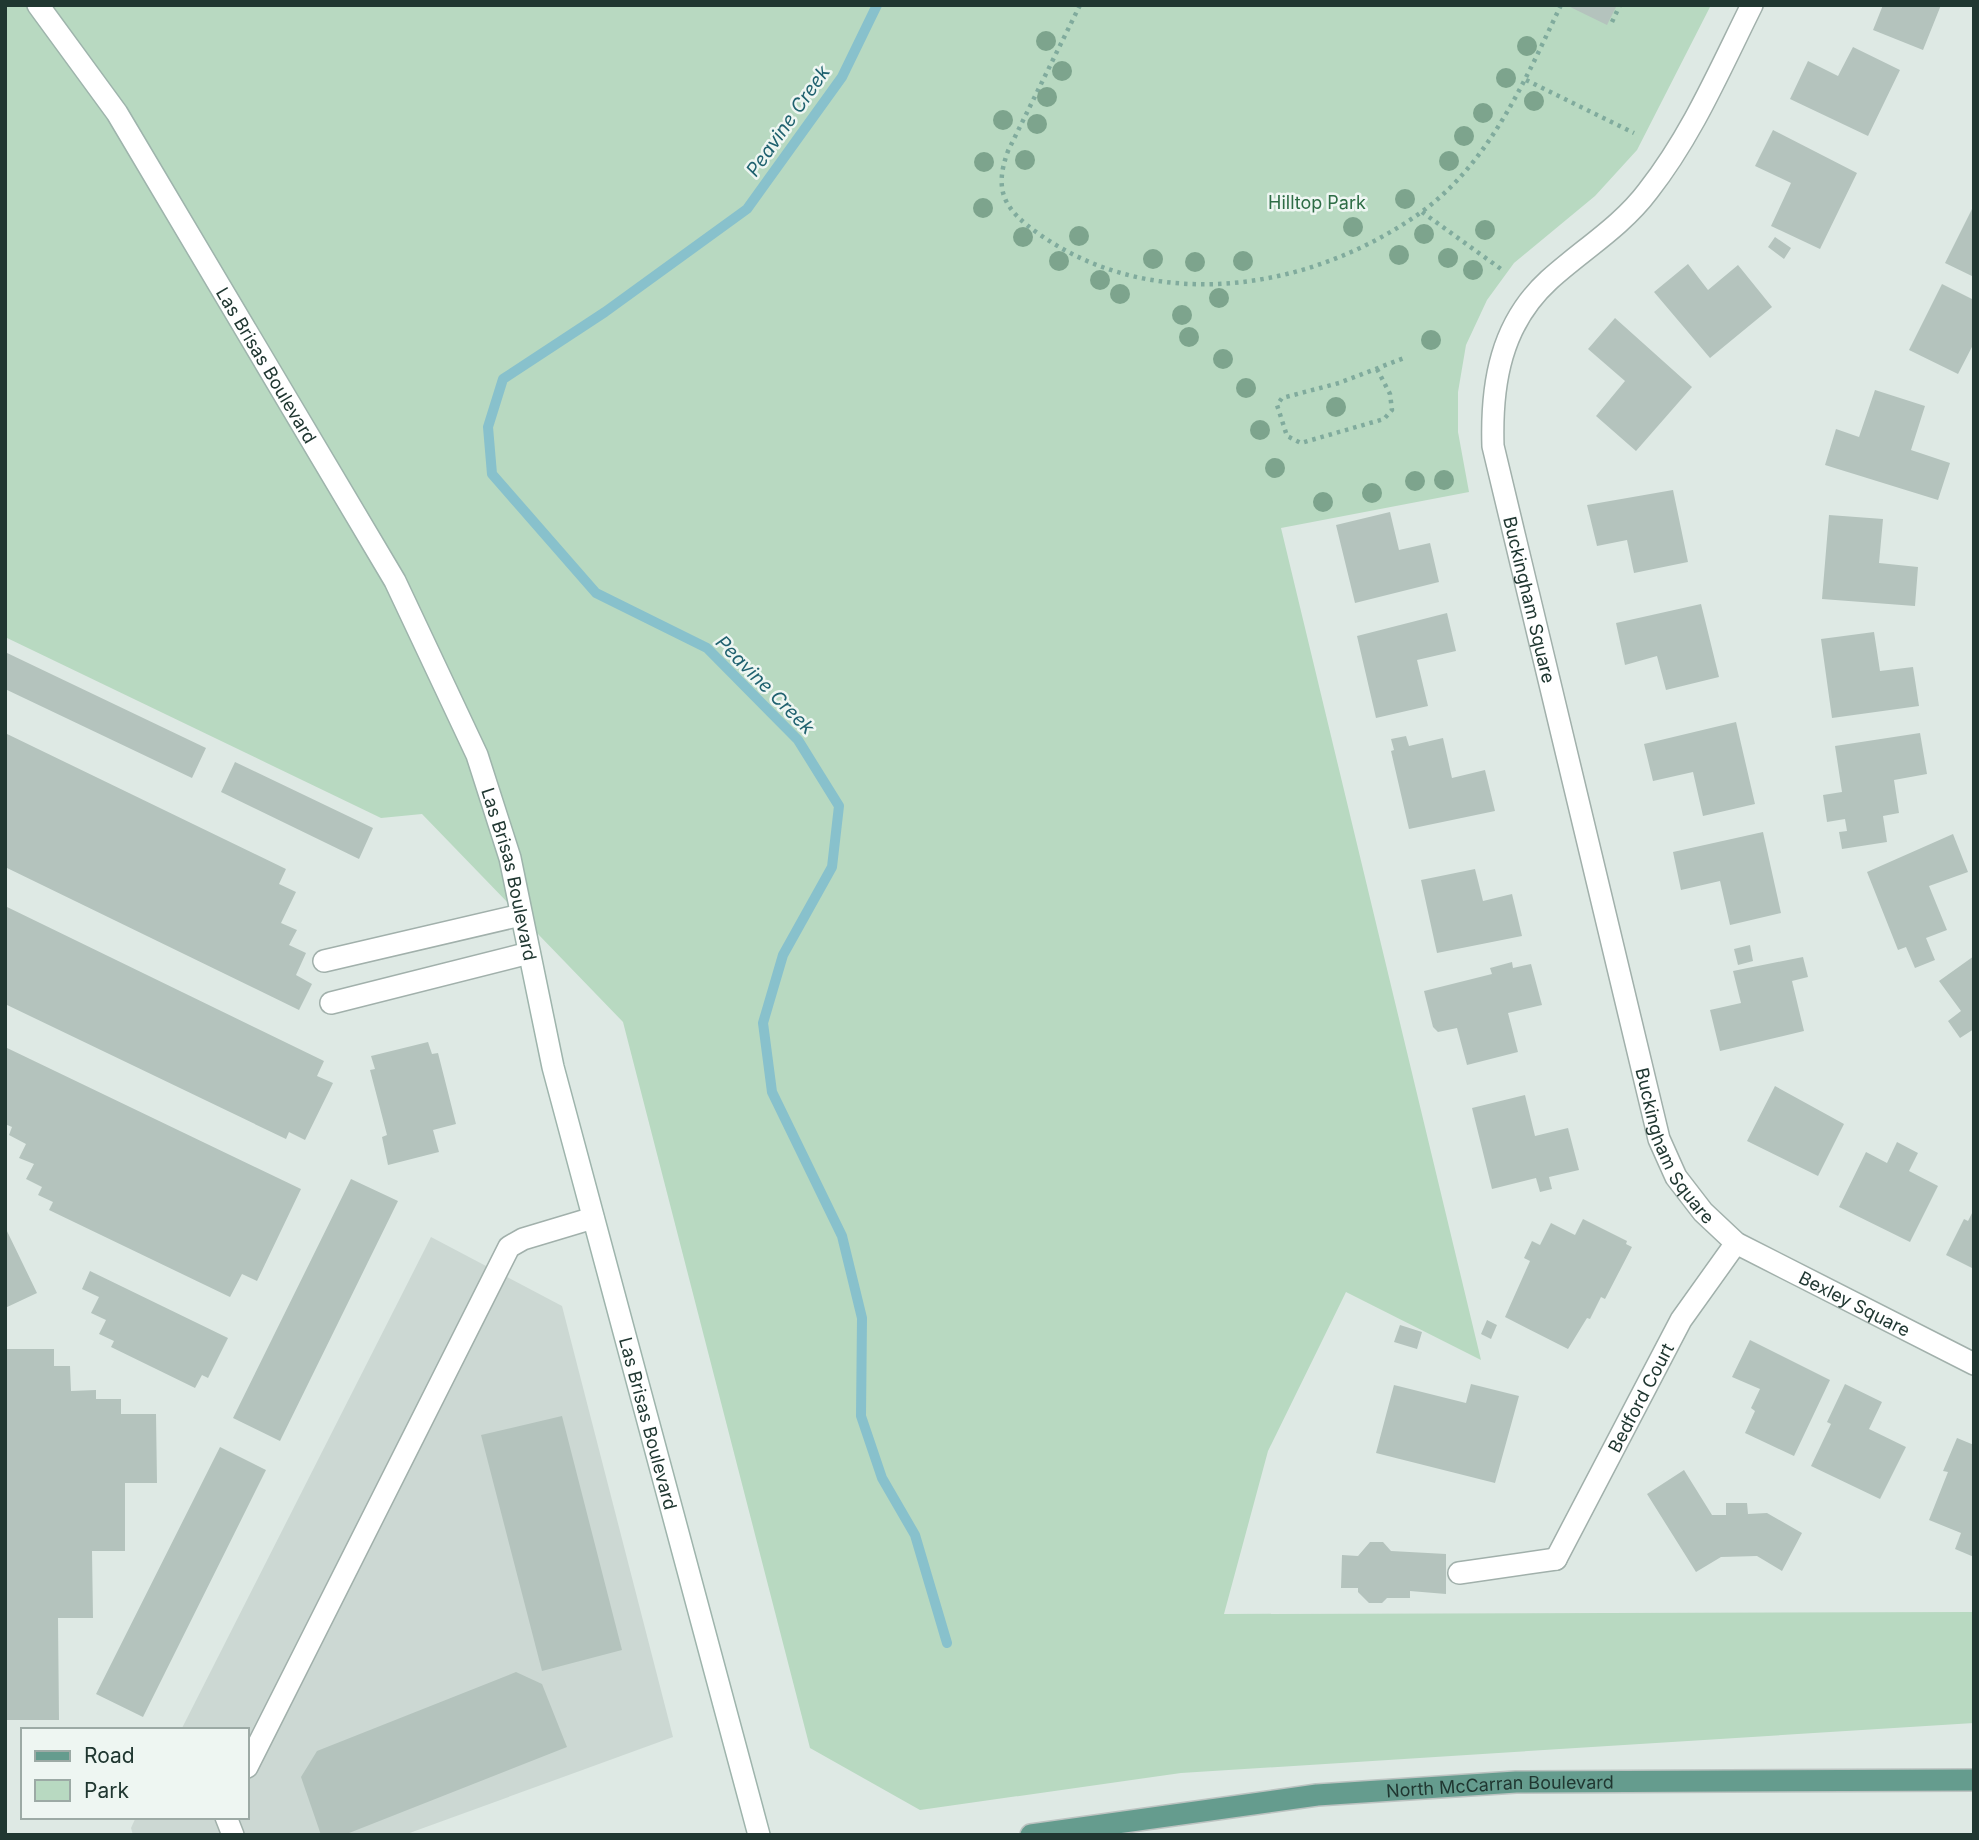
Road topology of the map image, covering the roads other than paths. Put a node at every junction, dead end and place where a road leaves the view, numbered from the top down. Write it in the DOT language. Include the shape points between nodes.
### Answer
graph roads {
  1 [pos="38,5"];
  2 [pos="1752,5"];
  3 [pos="521,915"];
  4 [pos="529,953"];
  5 [pos="324,961"];
  6 [pos="331,1003"];
  7 [pos="593,1218"];
  8 [pos="1736,1243"];
  9 [pos="1974,1364"];
  10 [pos="1459,1573"];
  11 [pos="248,1764"];
  12 [pos="1974,1780"];
  13 [pos="759,1835"];
  14 [pos="1031,1835"];
  1 -- 3 [label="street, Las Brisas Boulevard" via="117,113 395,581 477,755 510,858"];
  2 -- 8 [label="street, Buckingham Square" via="1681,146 1646,194 1607,234 1548,281 1520,314 1500,357 1492,399 1493,446 1659,1139 1676,1177 1703,1212"];
  3 -- 4 [label="street, Las Brisas Boulevard"];
  3 -- 5 [label="street"];
  4 -- 6 [label="street"];
  4 -- 7 [label="street, Las Brisas Boulevard" via="547,1044"];
  7 -- 11 [label="street" via="509,1247"];
  7 -- 13 [label="street, Las Brisas Boulevard"];
  8 -- 9 [label="street, Bexley Square"];
  8 -- 10 [label="street, Bedford Court" via="1681,1320 1556,1559"];
  12 -- 14 [label="main road, North McCarran Boulevard" via="1516,1782 1317,1795"];
}
